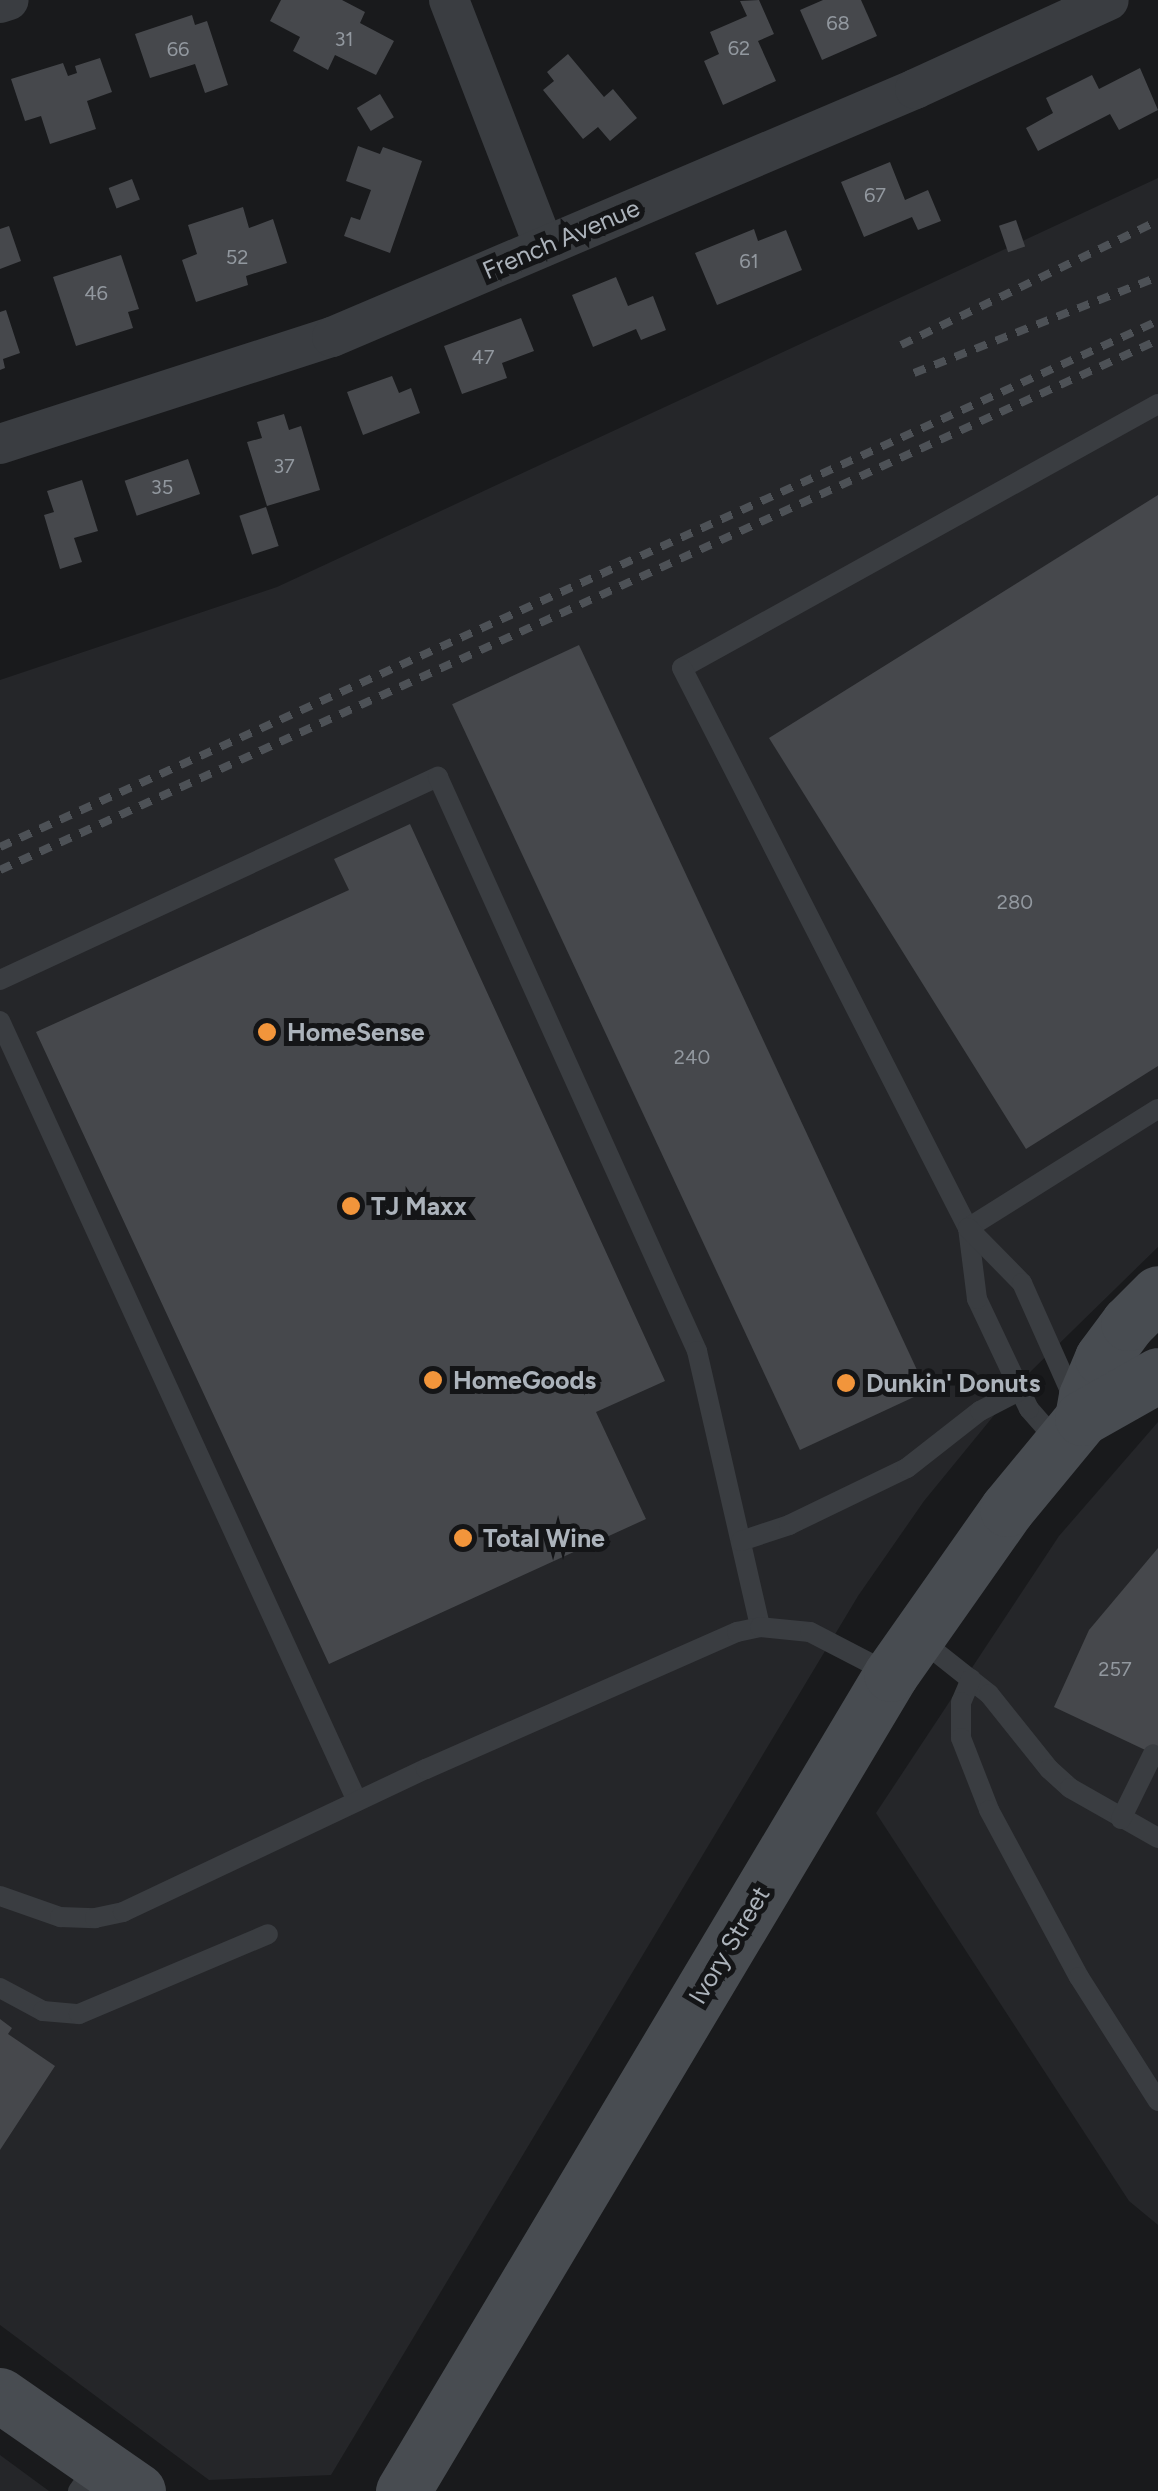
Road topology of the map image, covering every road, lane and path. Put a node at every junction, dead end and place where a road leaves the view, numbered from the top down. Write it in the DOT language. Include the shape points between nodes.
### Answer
graph roads {
  1 [pos="9,0"];
  2 [pos="450,0"];
  3 [pos="1109,0"];
  4 [pos="0,3"];
  5 [pos="544,246"];
  6 [pos="1158,404"];
  7 [pos="0,444"];
  8 [pos="0,980"];
  9 [pos="0,1021"];
  10 [pos="1158,1109"];
  11 [pos="968,1228"];
  12 [pos="1158,1293"];
  13 [pos="1158,1375"];
  14 [pos="1019,1391"];
  15 [pos="1071,1431"];
  16 [pos="741,1541"];
  17 [pos="760,1627"];
  18 [pos="904,1656"];
  19 [pos="971,1678"];
  20 [pos="1153,1754"];
  21 [pos="357,1801"];
  22 [pos="1121,1819"];
  23 [pos="1158,1838"];
  24 [pos="0,1896"];
  25 [pos="268,1934"];
  26 [pos="0,1988"];
  27 [pos="1113,2031"];
  28 [pos="1158,2071"];
  29 [pos="1158,2102"];
  30 [pos="0,2394"];
  31 [pos="105,2482"];
  32 [pos="403,2491"];
  1 -- 4 [label="street"];
  2 -- 5 [label="street"];
  3 -- 5 [label="street, French Avenue"];
  5 -- 7 [label="street, French Avenue" via="273,359"];
  6 -- 11 [label="lane" via="682,668"];
  8 -- 16 [label="lane" via="438,777 697,1352"];
  9 -- 21 [label="lane"];
  10 -- 11 [label="lane"];
  11 -- 14 [label="lane" via="972,1284"];
  11 -- 15 [label="lane" via="1022,1283"];
  12 -- 15 [label="street, Ivory Street" via="1102,1358"];
  13 -- 15 [label="street, Ivory Street"];
  14 -- 15 [label="lane"];
  14 -- 16 [label="lane" via="980,1410 907,1468"];
  15 -- 18 [label="street, Ivory Street"];
  16 -- 17 [label="lane"];
  17 -- 18 [label="lane"];
  17 -- 21 [label="lane" via="713,1641"];
  18 -- 19 [label="lane"];
  18 -- 32 [label="street, Ivory Street"];
  19 -- 22 [label="lane" via="1003,1708 1049,1770"];
  19 -- 27 [label="lane" via="959,1719 966,1756 1016,1867"];
  20 -- 22 [label="lane"];
  21 -- 24 [label="lane" via="115,1915 43,1914"];
  22 -- 23 [label="lane"];
  25 -- 26 [label="lane" via="79,2014 43,2011"];
  27 -- 28 [label="lane"];
  27 -- 29 [label="lane"];
  30 -- 31 [label="street"];
}
